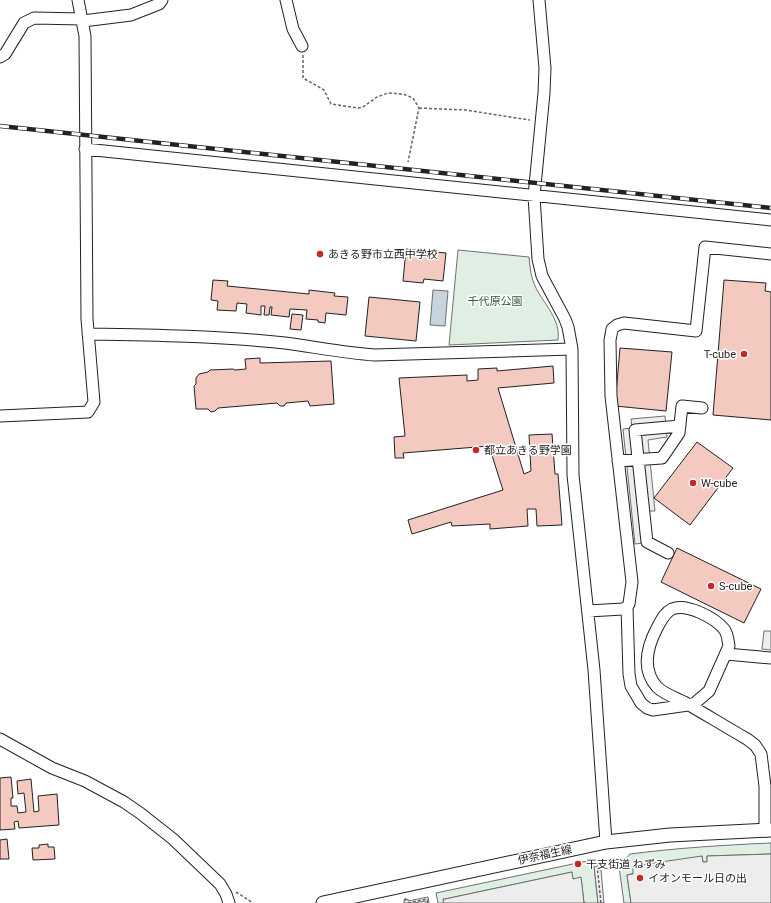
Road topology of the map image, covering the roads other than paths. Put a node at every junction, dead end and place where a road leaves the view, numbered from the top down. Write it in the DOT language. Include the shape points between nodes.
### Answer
graph roads {
  1 [pos="78,0"];
  2 [pos="162,0"];
  3 [pos="286,0"];
  4 [pos="539,0"];
  5 [pos="82,20"];
  6 [pos="302,46"];
  7 [pos="0,57"];
  8 [pos="85,149"];
  9 [pos="534,196"];
  10 [pos="771,220"];
  11 [pos="771,254"];
  12 [pos="88,334"];
  13 [pos="572,349"];
  14 [pos="702,408"];
  15 [pos="0,416"];
  16 [pos="680,426"];
  17 [pos="638,460"];
  18 [pos="618,461"];
  19 [pos="644,524"];
  20 [pos="626,525"];
  21 [pos="668,553"];
  22 [pos="627,607"];
  23 [pos="588,611"];
  24 [pos="726,654"];
  25 [pos="771,658"];
  26 [pos="688,705"];
  27 [pos="0,740"];
  28 [pos="768,830"];
  29 [pos="606,842"];
  30 [pos="229,903"];
  31 [pos="323,903"];
  1 -- 5 [label="street"];
  2 -- 5 [label="street" via="159,4 131,15"];
  3 -- 6 [label="street" via="293,29"];
  4 -- 9 [label="street" via="545,68"];
  5 -- 7 [label="street" via="34,18 24,23 5,54"];
  5 -- 8 [label="street" via="85,36"];
  8 -- 9 [label="street"];
  8 -- 12 [label="street"];
  9 -- 10 [label="street"];
  9 -- 13 [label="street" via="540,268 565,319"];
  11 -- 18 [label="street" via="705,248 696,331 624,323 612,329 611,396"];
  12 -- 13 [label="street" via="242,339 375,355"];
  12 -- 15 [label="street" via="94,402 88,412"];
  13 -- 23 [label="street" via="573,476"];
  14 -- 16 [label="street" via="682,406"];
  16 -- 17 [label="street" via="680,433 662,458"];
  16 -- 17 [label="street" via="635,430"];
  17 -- 18 [label="street"];
  17 -- 19 [label="street"];
  18 -- 20 [label="street"];
  19 -- 20 [label="street"];
  19 -- 21 [label="street" via="647,542"];
  20 -- 22 [label="street" via="632,582"];
  22 -- 23 [label="street"];
  22 -- 26 [label="street" via="629,674 635,695 640,703 653,710"];
  23 -- 29 [label="street"];
  24 -- 25 [label="street"];
  24 -- 26 [label="street" via="709,691 695,703"];
  24 -- 26 [label="street" via="729,646 725,630 708,617 687,608 672,610 664,615 648,648 647,669 658,688"];
  26 -- 28 [label="street" via="747,739 761,754"];
  27 -- 30 [label="street" via="52,768 85,781 140,813 173,839 220,884"];
  28 -- 29 [label="main road, 伊奈福生線" via="670,835"];
  29 -- 31 [label="main road, 伊奈福生線"];
}
